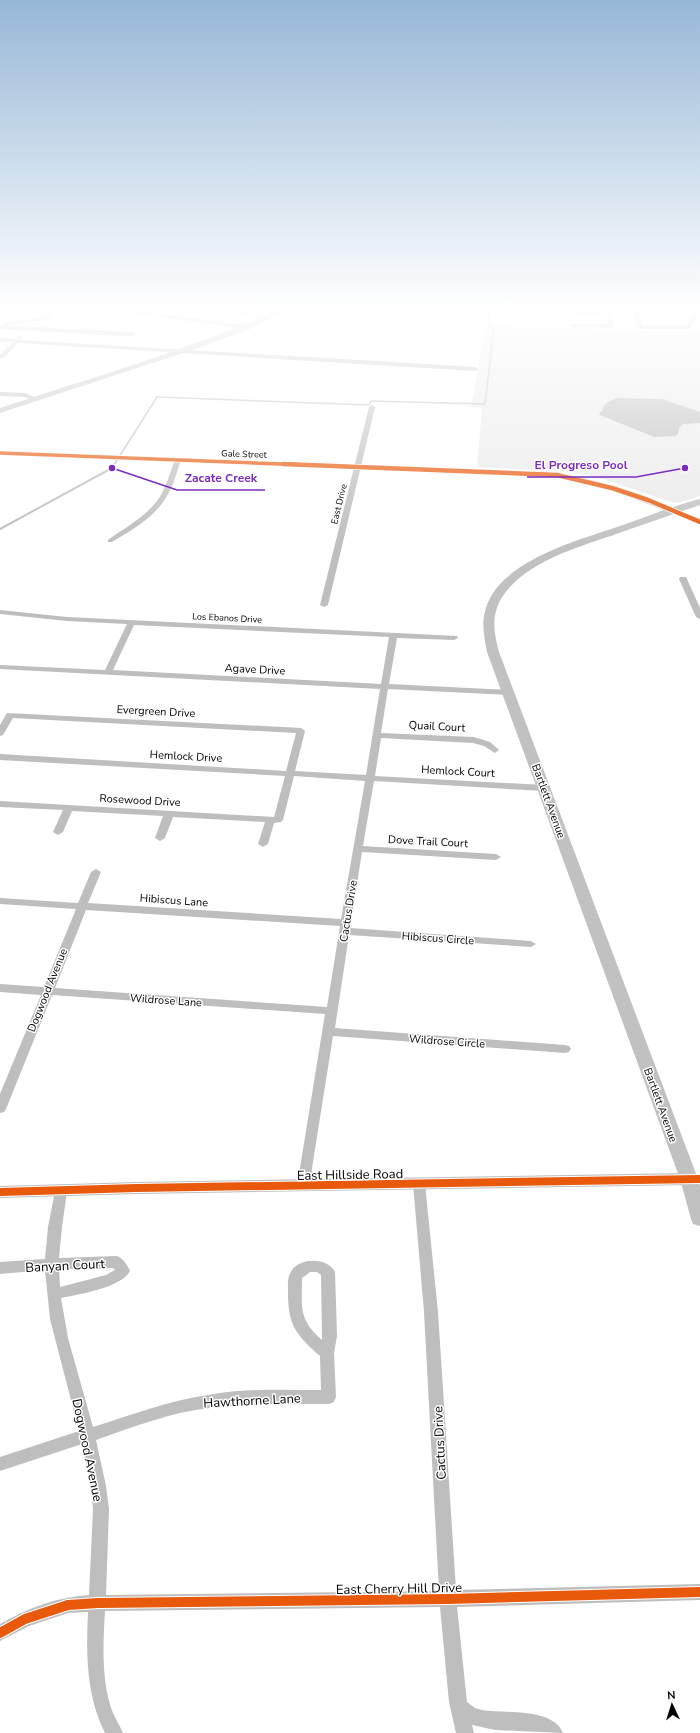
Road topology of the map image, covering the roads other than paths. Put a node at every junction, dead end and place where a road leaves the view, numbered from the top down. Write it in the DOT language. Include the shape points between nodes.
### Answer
graph roads {
  1 [pos="76,386"];
  2 [pos="0,394"];
  3 [pos="37,399"];
  4 [pos="372,407"];
  5 [pos="0,411"];
  6 [pos="0,453"];
  7 [pos="178,460"];
  8 [pos="358,467"];
  9 [pos="700,502"];
  10 [pos="675,511"];
  11 [pos="700,522"];
  12 [pos="110,540"];
  13 [pos="682,579"];
  14 [pos="324,605"];
  15 [pos="0,612"];
  16 [pos="700,617"];
  17 [pos="131,623"];
  18 [pos="393,635"];
  19 [pos="454,638"];
  20 [pos="0,667"];
  21 [pos="108,672"];
  22 [pos="385,687"];
  23 [pos="508,693"];
  24 [pos="0,733"];
  25 [pos="376,735"];
  26 [pos="495,750"];
  27 [pos="0,757"];
  28 [pos="290,774"];
  29 [pos="370,778"];
  30 [pos="544,788"];
  31 [pos="0,804"];
  32 [pos="69,808"];
  33 [pos="169,814"];
  34 [pos="274,820"];
  35 [pos="58,832"];
  36 [pos="160,838"];
  37 [pos="263,844"];
  38 [pos="358,849"];
  39 [pos="496,857"];
  40 [pos="96,872"];
  41 [pos="0,901"];
  42 [pos="82,906"];
  43 [pos="346,927"];
  44 [pos="531,944"];
  45 [pos="0,988"];
  46 [pos="47,991"];
  47 [pos="332,1011"];
  48 [pos="329,1032"];
  49 [pos="565,1050"];
  50 [pos="4,1090"];
  51 [pos="0,1110"];
  52 [pos="694,1179"];
  53 [pos="418,1184"];
  54 [pos="305,1186"];
  55 [pos="61,1191"];
  56 [pos="0,1192"];
  57 [pos="700,1219"];
  58 [pos="52,1264"];
  59 [pos="0,1268"];
  60 [pos="54,1294"];
  61 [pos="327,1353"];
  62 [pos="87,1436"];
  63 [pos="0,1464"];
  64 [pos="700,1592"];
  65 [pos="448,1599"];
  66 [pos="98,1602"];
  67 [pos="0,1633"];
  68 [pos="458,1702"];
  69 [pos="114,1733"];
  70 [pos="465,1733"];
  71 [pos="554,1733"];
  1 -- 3 [label="main road"];
  2 -- 3 [label="street" via="25,395"];
  3 -- 5 [label="main road"];
  4 -- 8 [label="street, East Drive"];
  6 -- 7 [label="street, Gale Street"];
  7 -- 8 [label="street, Gale Street"];
  7 -- 12 [label="street" via="157,505 142,519"];
  8 -- 10 [label="street, Gale Street" via="574,477"];
  8 -- 14 [label="street, East Drive"];
  9 -- 10 [label="main road, Bartlett Avenue"];
  10 -- 11 [label="street, Gale Street"];
  10 -- 23 [label="main road, Bartlett Avenue" via="545,556 520,571 503,587 492,603 488,628 490,644"];
  13 -- 16 [label="street"];
  15 -- 17 [label="street, Los Ebanos Drive" via="67,620"];
  17 -- 18 [label="street, Los Ebanos Drive"];
  17 -- 21 [label="street"];
  18 -- 19 [label="street, Los Ebanos Drive"];
  18 -- 22 [label="street, Cactus Drive"];
  20 -- 21 [label="street, Agave Drive"];
  21 -- 22 [label="street, Agave Drive"];
  22 -- 23 [label="street, Agave Drive"];
  22 -- 25 [label="street, Cactus Drive"];
  23 -- 30 [label="main road, Bartlett Avenue"];
  24 -- 28 [label="street, Evergreen Drive" via="10,715 301,731"];
  25 -- 26 [label="street, Quail Court" via="474,740"];
  25 -- 29 [label="street, Cactus Drive"];
  27 -- 28 [label="street, Hemlock Drive"];
  28 -- 29 [label="street, Hemlock Drive"];
  28 -- 34 [label="street"];
  29 -- 30 [label="street, Hemlock Court"];
  29 -- 38 [label="street, Cactus Drive"];
  30 -- 52 [label="main road, Bartlett Avenue"];
  31 -- 32 [label="street, Rosewood Drive"];
  32 -- 33 [label="street, Rosewood Drive"];
  32 -- 35 [label="street"];
  33 -- 34 [label="street, Rosewood Drive"];
  33 -- 36 [label="street"];
  34 -- 37 [label="street"];
  38 -- 39 [label="street, Dove Trail Court"];
  38 -- 43 [label="street, Cactus Drive"];
  40 -- 42 [label="street, Dogwood Avenue"];
  41 -- 42 [label="street, Hibiscus Lane"];
  42 -- 43 [label="street, Hibiscus Lane"];
  42 -- 46 [label="street, Dogwood Avenue"];
  43 -- 44 [label="street, Hibiscus Circle"];
  43 -- 47 [label="street, Cactus Drive"];
  45 -- 46 [label="street, Wildrose Lane"];
  46 -- 47 [label="street, Wildrose Lane"];
  46 -- 50 [label="street, Dogwood Avenue"];
  47 -- 48 [label="street, Cactus Drive"];
  48 -- 49 [label="street, Wildrose Circle"];
  48 -- 54 [label="street, Cactus Drive"];
  50 -- 51 [label="street, Dogwood Avenue"];
  52 -- 53 [label="street, East Hillside Road"];
  52 -- 57 [label="main road, Bartlett Avenue"];
  53 -- 54 [label="street, East Hillside Road"];
  53 -- 65 [label="street, Cactus Drive" via="431,1312"];
  54 -- 55 [label="street, East Hillside Road"];
  55 -- 56 [label="street, East Hillside Road"];
  55 -- 58 [label="street, Dogwood Avenue"];
  58 -- 59 [label="street, Banyan Court"];
  58 -- 60 [label="street, Dogwood Avenue"];
  58 -- 60 [label="street, Banyan Court" via="117,1262 123,1271 110,1280"];
  60 -- 62 [label="street, Dogwood Avenue"];
  61 -- 61 [label="street, Hawthorne Lane" via="330,1336 328,1272 320,1266 305,1267 297,1272 295,1277 296,1316 305,1334"];
  61 -- 62 [label="street, Hawthorne Lane" via="329,1397 252,1397 209,1401 168,1409"];
  62 -- 63 [label="street"];
  62 -- 66 [label="street, Dogwood Avenue" via="101,1506"];
  64 -- 65 [label="street, East Cherry Hill Drive"];
  65 -- 66 [label="street, East Cherry Hill Drive"];
  65 -- 68 [label="street, Cactus Drive"];
  66 -- 67 [label="street, East Cherry Hill Drive" via="68,1605 25,1619"];
  66 -- 69 [label="street, Dogwood Avenue" via="96,1669 102,1702"];
  68 -- 70 [label="street, Cactus Drive"];
  68 -- 71 [label="street, Cactus Drive" via="463,1712 474,1723 487,1728 542,1726"];
}
